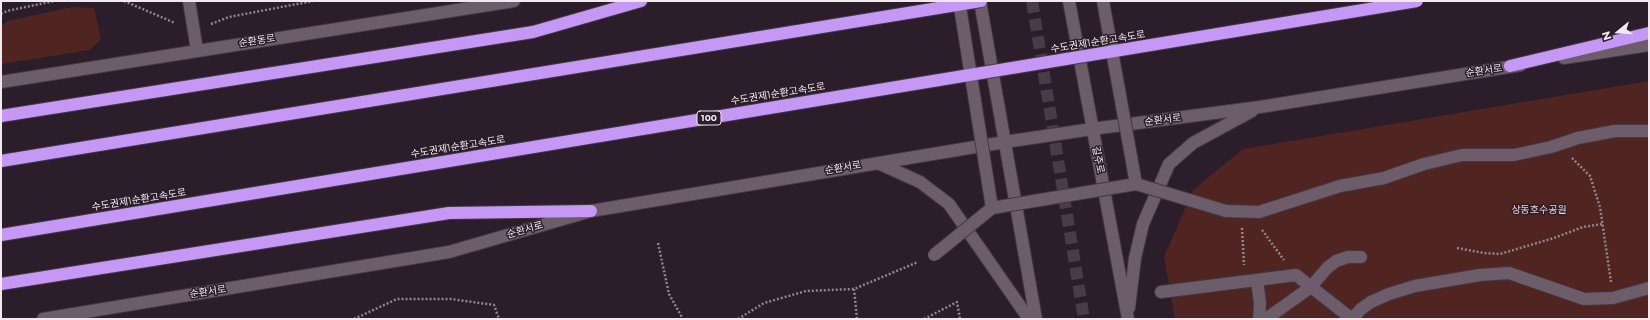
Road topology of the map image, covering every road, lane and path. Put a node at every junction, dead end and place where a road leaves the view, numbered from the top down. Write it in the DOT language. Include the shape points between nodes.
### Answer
graph roads {
  1 [pos="54,1"];
  2 [pos="124,1"];
  3 [pos="189,1"];
  4 [pos="313,1"];
  5 [pos="514,1"];
  6 [pos="641,1"];
  7 [pos="960,1"];
  8 [pos="981,1"];
  9 [pos="1069,1"];
  10 [pos="1103,1"];
  11 [pos="1417,1"];
  12 [pos="1,14"];
  13 [pos="194,31"];
  14 [pos="1649,32"];
  15 [pos="1649,45"];
  16 [pos="197,50"];
  17 [pos="1510,66"];
  18 [pos="1,82"];
  19 [pos="1260,107"];
  20 [pos="1,116"];
  21 [pos="1092,129"];
  22 [pos="1649,131"];
  23 [pos="1005,142"];
  24 [pos="1550,147"];
  25 [pos="1,161"];
  26 [pos="878,162"];
  27 [pos="1136,184"];
  28 [pos="992,208"];
  29 [pos="591,211"];
  30 [pos="1245,212"];
  31 [pos="1602,224"];
  32 [pos="1,235"];
  33 [pos="658,243"];
  34 [pos="1458,248"];
  35 [pos="934,255"];
  36 [pos="1361,257"];
  37 [pos="1296,275"];
  38 [pos="1258,280"];
  39 [pos="1245,281"];
  40 [pos="1,284"];
  41 [pos="1311,286"];
  42 [pos="1649,288"];
  43 [pos="854,289"];
  44 [pos="1161,292"];
  45 [pos="1613,298"];
  46 [pos="43,319"];
  47 [pos="354,319"];
  48 [pos="498,319"];
  49 [pos="683,319"];
  50 [pos="738,319"];
  51 [pos="857,319"];
  52 [pos="924,319"];
  53 [pos="960,319"];
  54 [pos="1029,319"];
  55 [pos="1036,319"];
  56 [pos="1128,319"];
  57 [pos="1259,319"];
  58 [pos="1266,319"];
  59 [pos="1352,319"];
  1 -- 12 [label="path"];
  2 -- 13 [label="path"];
  3 -- 13 [label="street"];
  4 -- 13 [label="path" via="229,17"];
  5 -- 16 [label="street, 순환동로"];
  6 -- 20 [label="highway" via="533,32"];
  7 -- 28 [label="street, bridge"];
  8 -- 23 [label="street"];
  8 -- 25 [label="highway, bridge"];
  9 -- 21 [label="street, 길주로"];
  10 -- 27 [label="street, bridge"];
  11 -- 32 [label="highway, 수도권제1순환고속도로 / 100, bridge"];
  13 -- 16 [label="street"];
  14 -- 17 [label="highway"];
  15 -- 17 [label="street, 순환서로"];
  16 -- 18 [label="street, 순환동로"];
  17 -- 19 [label="street, 순환서로"];
  19 -- 21 [label="street, 순환서로"];
  19 -- 56 [label="street" via="1193,143 1169,164 1143,224 1135,258"];
  21 -- 23 [label="street, 순환서로"];
  21 -- 56 [label="street, 길주로"];
  22 -- 24 [label="street" via="1615,131 1578,138"];
  23 -- 26 [label="street, 순환서로"];
  23 -- 55 [label="street"];
  24 -- 30 [label="street" via="1514,155 1462,155 1424,164 1384,178 1340,186 1259,212"];
  24 -- 31 [label="path" via="1573,159 1590,176 1600,207"];
  26 -- 29 [label="street, 순환서로"];
  26 -- 54 [label="street" via="920,182 949,204"];
  27 -- 28 [label="street, bridge"];
  27 -- 30 [label="street, bridge" via="1226,211"];
  28 -- 35 [label="street, bridge"];
  29 -- 40 [label="highway" via="449,213"];
  29 -- 46 [label="street, 순환서로" via="450,252"];
  30 -- 37 [label="path"];
  30 -- 39 [label="path"];
  31 -- 34 [label="path" via="1583,227 1500,254 1478,253"];
  31 -- 45 [label="path"];
  33 -- 49 [label="path" via="669,294"];
  35 -- 43 [label="path"];
  36 -- 41 [label="street" via="1336,261"];
  37 -- 38 [label="street"];
  37 -- 41 [label="street"];
  38 -- 39 [label="street"];
  38 -- 57 [label="street"];
  39 -- 44 [label="street"];
  41 -- 58 [label="street"];
  41 -- 59 [label="street"];
  42 -- 45 [label="street"];
  43 -- 50 [label="path" via="806,291 764,303"];
  43 -- 51 [label="path"];
  45 -- 59 [label="street" via="1584,299 1509,273 1480,275 1415,286 1389,294 1371,302"];
  47 -- 48 [label="path" via="397,299 443,299 494,305"];
  52 -- 53 [label="path" via="956,302"];
}
